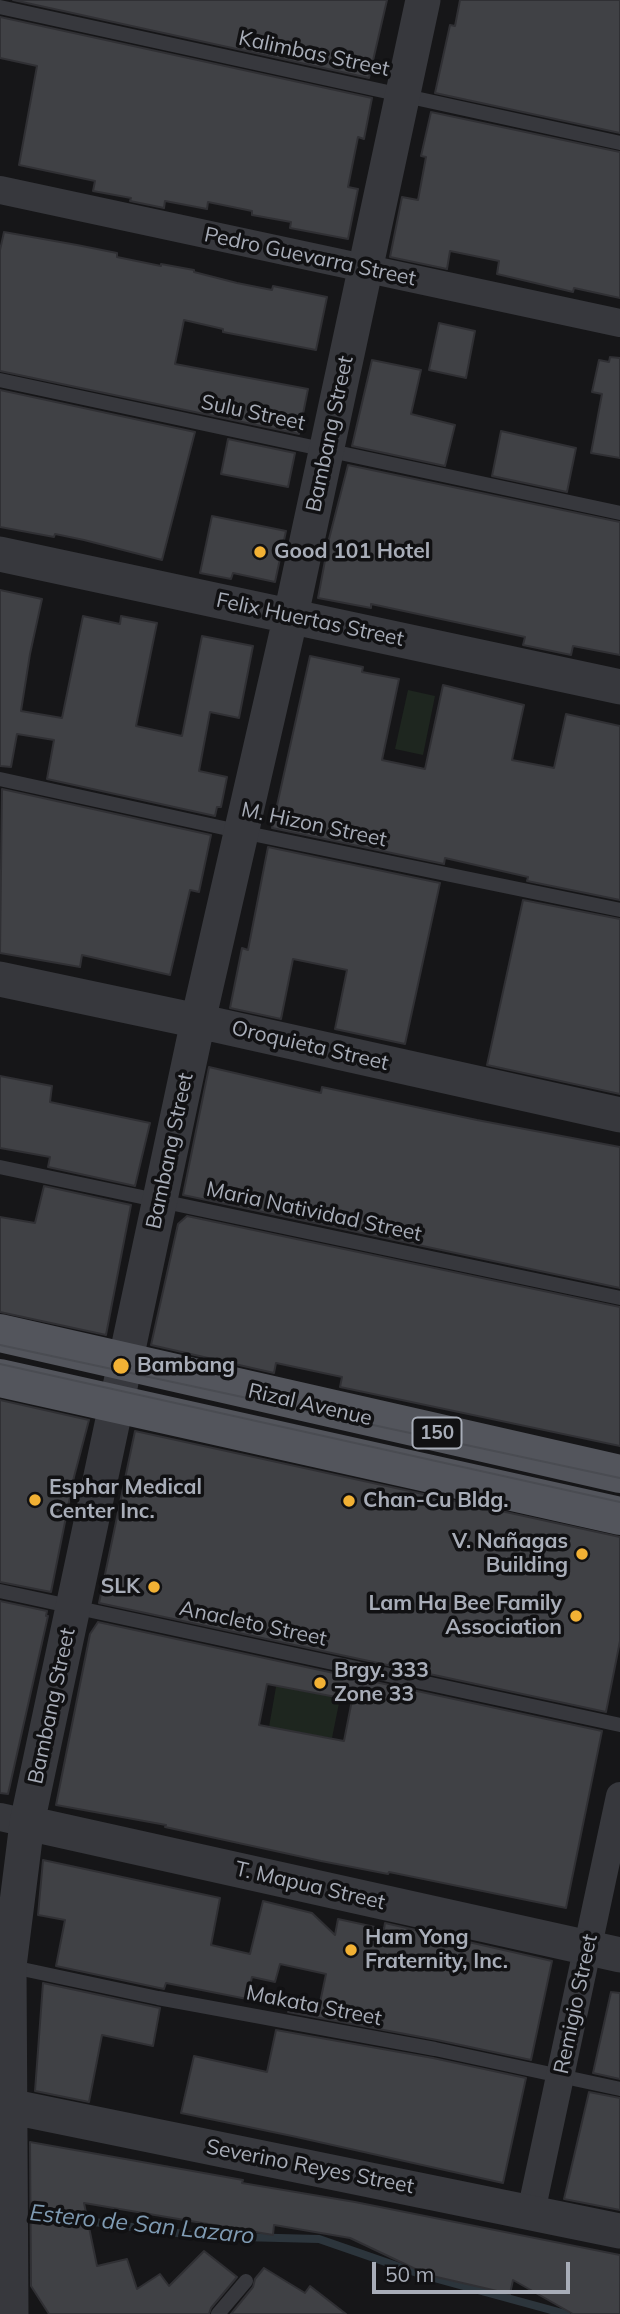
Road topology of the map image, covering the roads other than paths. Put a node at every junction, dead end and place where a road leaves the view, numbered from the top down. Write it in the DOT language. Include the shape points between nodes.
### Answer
graph roads {
  1 [pos="424,0"];
  2 [pos="0,7"];
  3 [pos="403,95"];
  4 [pos="620,143"];
  5 [pos="0,190"];
  6 [pos="366,269"];
  7 [pos="620,323"];
  8 [pos="0,380"];
  9 [pos="327,451"];
  10 [pos="620,513"];
  11 [pos="0,554"];
  12 [pos="291,615"];
  13 [pos="620,687"];
  14 [pos="0,779"];
  15 [pos="242,832"];
  16 [pos="620,910"];
  17 [pos="0,979"];
  18 [pos="198,1021"];
  19 [pos="620,1115"];
  20 [pos="0,1167"];
  21 [pos="160,1201"];
  22 [pos="620,1298"];
  23 [pos="0,1333"];
  24 [pos="126,1363"];
  25 [pos="0,1378"];
  26 [pos="117,1402"];
  27 [pos="620,1474"];
  28 [pos="620,1516"];
  29 [pos="0,1591"];
  30 [pos="73,1607"];
  31 [pos="620,1725"];
  32 [pos="620,1796"];
  33 [pos="13,1820"];
  34 [pos="604,1952"];
  35 [pos="5,1965"];
  36 [pos="561,2075"];
  37 [pos="620,2089"];
  38 [pos="4,2105"];
  39 [pos="531,2211"];
  40 [pos="620,2231"];
  41 [pos="246,2281"];
  42 [pos="11,2314"];
  43 [pos="218,2314"];
  1 -- 3 [label="street, Bambang Street"];
  2 -- 3 [label="lane, Kalimbas Street"];
  3 -- 4 [label="lane, Kalimbas Street"];
  3 -- 6 [label="street, Bambang Street"];
  5 -- 6 [label="street, Pedro Guevarra Street"];
  6 -- 7 [label="street, Pedro Guevarra Street"];
  6 -- 9 [label="street, Bambang Street"];
  8 -- 9 [label="lane, Sulu Street"];
  9 -- 10 [label="lane, Sulu Street"];
  9 -- 12 [label="street, Bambang Street"];
  11 -- 12 [label="street, Felix Huertas Street"];
  12 -- 13 [label="street, Felix Huertas Street"];
  12 -- 15 [label="street, Bambang Street"];
  14 -- 15 [label="lane, M. Hizon Street"];
  15 -- 16 [label="lane, M. Hizon Street"];
  15 -- 18 [label="street, Bambang Street"];
  17 -- 18 [label="street, Oroquieta Street"];
  18 -- 19 [label="street, Oroquieta Street"];
  18 -- 21 [label="street, Bambang Street"];
  20 -- 21 [label="lane, Maria Natividad Street"];
  21 -- 22 [label="lane, Maria Natividad Street"];
  21 -- 24 [label="street, Bambang Street"];
  23 -- 24 [label="main road, Rizal Avenue / 150"];
  24 -- 26 [label="street, Bambang Street"];
  24 -- 27 [label="main road, Rizal Avenue / 150"];
  25 -- 26 [label="main road, Rizal Avenue / 150"];
  26 -- 28 [label="main road, Rizal Avenue / 150"];
  26 -- 30 [label="street, Bambang Street"];
  29 -- 30 [label="lane, Anacleto Street"];
  30 -- 31 [label="lane, Anacleto Street"];
  30 -- 33 [label="street, Bambang Street"];
  32 -- 34 [label="street, Remigio Street"];
  33 -- 34 [label="street, T. Mapua Street"];
  33 -- 35 [label="street, Bambang Street"];
  34 -- 36 [label="street, Remigio Street"];
  35 -- 36 [label="lane, Makata Street"];
  35 -- 38 [label="street, Bambang Street"];
  36 -- 37 [label="lane, Makata Street"];
  36 -- 39 [label="street, Remigio Street"];
  38 -- 39 [label="street, Severino Reyes Street"];
  38 -- 42 [label="street, Bambang Street"];
  39 -- 40 [label="street, Severino Reyes Street"];
  41 -- 43 [label="lane"];
}
